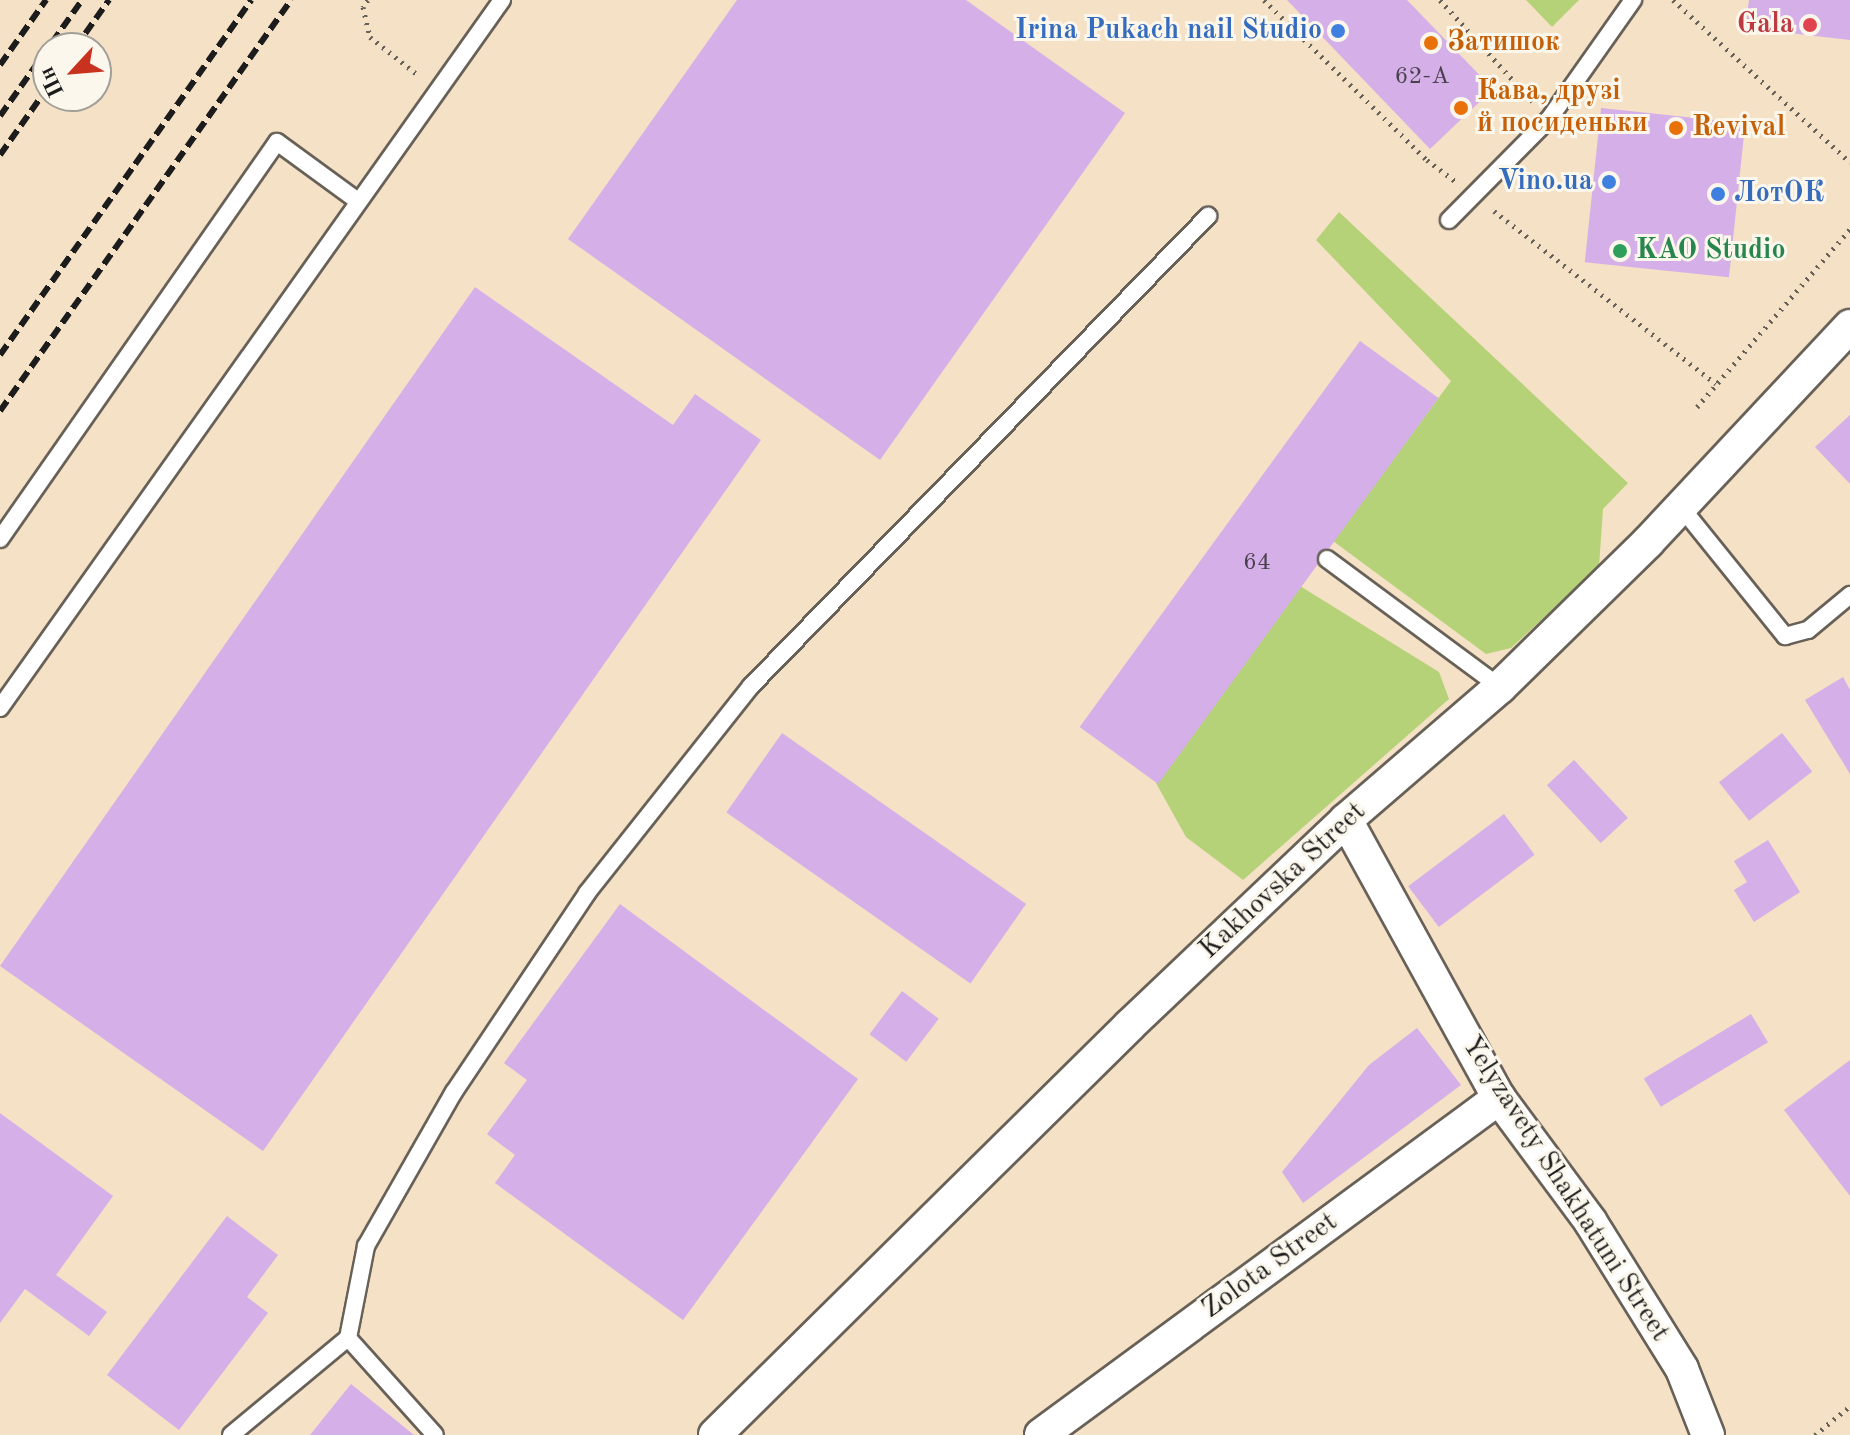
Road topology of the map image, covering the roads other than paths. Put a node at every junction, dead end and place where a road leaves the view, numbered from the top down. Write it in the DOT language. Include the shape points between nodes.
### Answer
graph roads {
  1 [pos="502,0"];
  2 [pos="1633,0"];
  3 [pos="358,201"];
  4 [pos="1208,216"];
  5 [pos="1449,220"];
  6 [pos="1850,326"];
  7 [pos="1681,507"];
  8 [pos="0,539"];
  9 [pos="1327,559"];
  10 [pos="1850,595"];
  11 [pos="1500,687"];
  12 [pos="0,708"];
  13 [pos="1346,820"];
  14 [pos="1499,1098"];
  15 [pos="348,1338"];
  16 [pos="231,1435"];
  17 [pos="435,1435"];
  18 [pos="715,1435"];
  19 [pos="1041,1435"];
  20 [pos="1708,1435"];
  1 -- 3 [label="lane"];
  2 -- 5 [label="lane" via="1549,119"];
  3 -- 8 [label="lane" via="277,142"];
  3 -- 12 [label="lane"];
  4 -- 15 [label="lane" via="751,686 587,893 454,1092 366,1246"];
  6 -- 7 [label="street, Kakhovska Street"];
  7 -- 10 [label="lane" via="1785,636 1808,630"];
  7 -- 11 [label="street, Kakhovska Street"];
  9 -- 11 [label="lane"];
  11 -- 13 [label="street, Kakhovska Street"];
  13 -- 14 [label="street, Yelyzavety Shakhatuni Street"];
  13 -- 18 [label="street, Kakhovska Street"];
  14 -- 19 [label="street, Zolota Street"];
  14 -- 20 [label="street, Yelyzavety Shakhatuni Street" via="1590,1221 1682,1369"];
  15 -- 16 [label="lane"];
  15 -- 17 [label="lane"];
}
